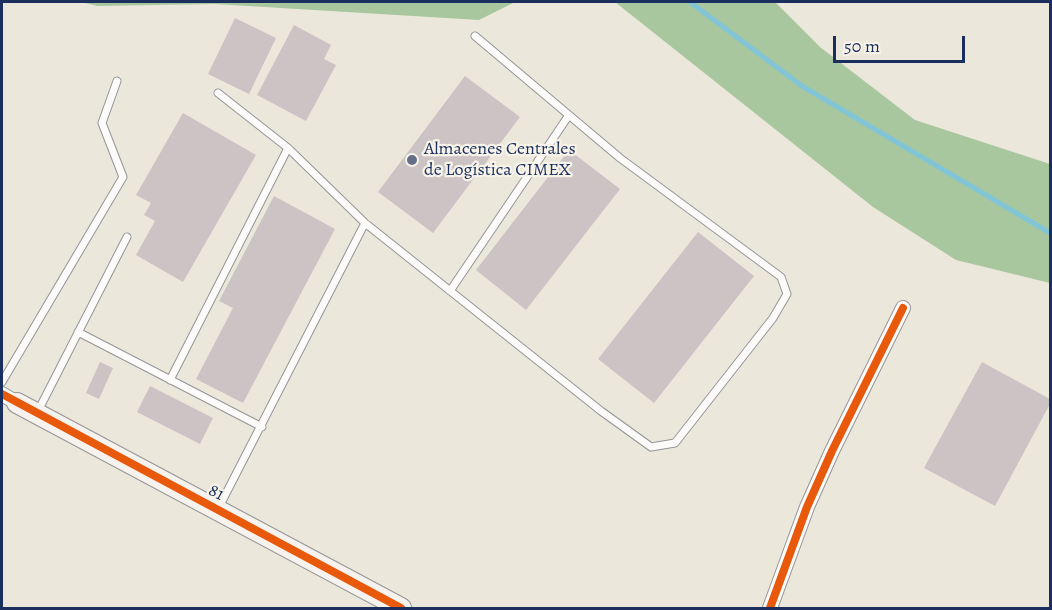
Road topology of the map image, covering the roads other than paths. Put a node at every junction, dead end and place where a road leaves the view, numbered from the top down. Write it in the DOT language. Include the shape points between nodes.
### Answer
graph roads {
  1 [pos="475,36"];
  2 [pos="117,81"];
  3 [pos="218,93"];
  4 [pos="569,115"];
  5 [pos="288,148"];
  6 [pos="365,223"];
  7 [pos="127,237"];
  8 [pos="450,291"];
  9 [pos="903,308"];
  10 [pos="78,332"];
  11 [pos="170,380"];
  12 [pos="2,382"];
  13 [pos="9,399"];
  14 [pos="37,414"];
  15 [pos="262,427"];
  16 [pos="218,510"];
  17 [pos="401,609"];
  18 [pos="770,609"];
  1 -- 4 [label="lane"];
  2 -- 12 [label="lane" via="102,123 123,177"];
  3 -- 5 [label="lane"];
  4 -- 8 [label="lane"];
  4 -- 8 [label="lane" via="620,158 781,277 787,294 773,318 675,443 651,447"];
  5 -- 6 [label="lane"];
  5 -- 11 [label="lane"];
  6 -- 8 [label="lane"];
  6 -- 15 [label="lane"];
  7 -- 10 [label="lane"];
  9 -- 18 [label="street" via="807,507"];
  10 -- 11 [label="lane"];
  10 -- 14 [label="lane"];
  11 -- 15 [label="lane"];
  13 -- 14 [label="street, 81"];
  14 -- 16 [label="street, 81"];
  15 -- 16 [label="lane"];
  16 -- 17 [label="street, 81"];
}
